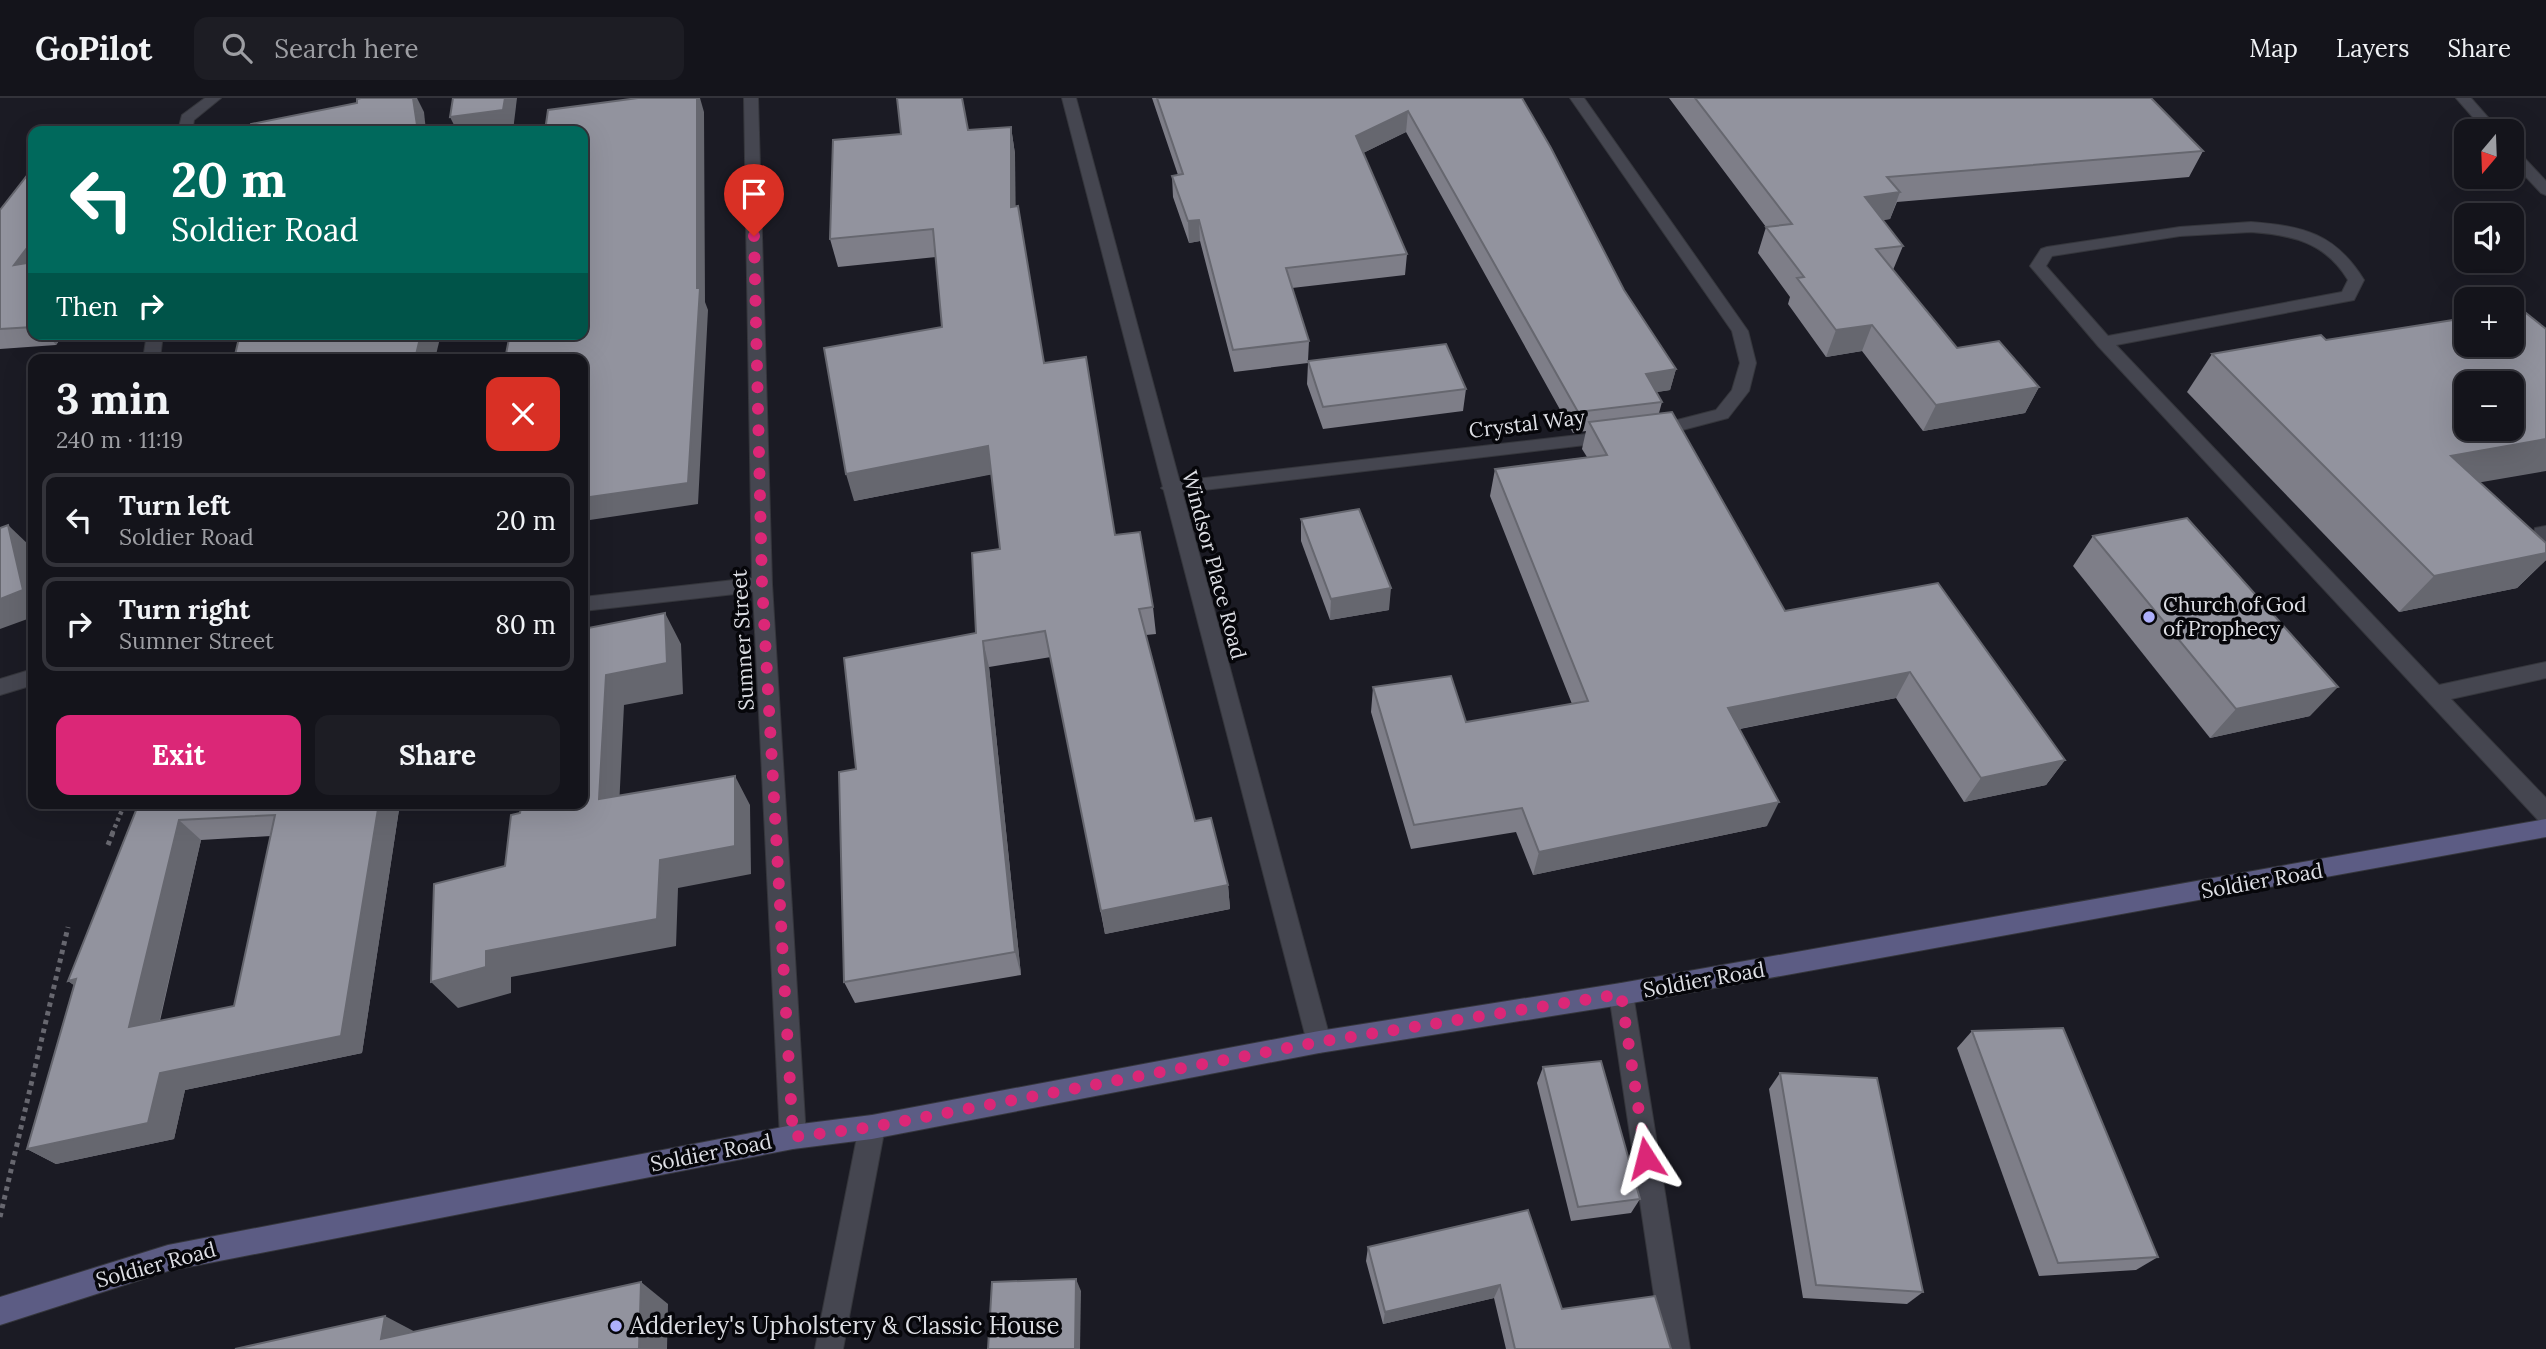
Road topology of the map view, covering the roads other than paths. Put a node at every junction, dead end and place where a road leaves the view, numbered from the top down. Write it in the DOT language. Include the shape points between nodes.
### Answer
graph roads {
  1 [pos="214,98"];
  2 [pos="751,98"];
  3 [pos="1069,98"];
  4 [pos="1577,98"];
  5 [pos="2463,98"];
  6 [pos="2482,119"];
  7 [pos="186,126"];
  8 [pos="2524,166"];
  9 [pos="2546,190"];
  10 [pos="2105,342"];
  11 [pos="1170,488"];
  12 [pos="2546,533"];
  13 [pos="2546,543"];
  14 [pos="762,584"];
  15 [pos="588,603"];
  16 [pos="2546,670"];
  17 [pos="28,679"];
  18 [pos="0,687"];
  19 [pos="2435,694"];
  20 [pos="2546,813"];
  21 [pos="2546,828"];
  22 [pos="1621,994"];
  23 [pos="1319,1042"];
  24 [pos="872,1127"];
  25 [pos="793,1137"];
  26 [pos="0,1311"];
  27 [pos="829,1349"];
  28 [pos="1676,1349"];
  1 -- 7 [label="street" via="187,118"];
  2 -- 14 [label="street, Sumner Street"];
  3 -- 11 [label="street, Windsor Place Road"];
  4 -- 11 [label="street, Crystal Way" via="1740,331 1748,363 1740,391 1722,414 1657,432"];
  5 -- 6 [label="street"];
  8 -- 9 [label="street"];
  10 -- 10 [label="street" via="2038,265 2047,252 2222,228 2276,228 2312,237 2347,265 2356,280 2348,296"];
  10 -- 19 [label="street"];
  11 -- 23 [label="street, Windsor Place Road"];
  12 -- 13 [label="street" via="2542,533"];
  14 -- 15 [label="street"];
  14 -- 25 [label="street, Sumner Street"];
  16 -- 19 [label="street"];
  17 -- 18 [label="street"];
  19 -- 20 [label="street"];
  21 -- 22 [label="main road, Soldier Road"];
  22 -- 23 [label="main road, Soldier Road"];
  22 -- 28 [label="street"];
  23 -- 24 [label="main road, Soldier Road"];
  24 -- 25 [label="main road, Soldier Road"];
  24 -- 27 [label="street"];
  25 -- 26 [label="main road, Soldier Road" via="168,1258"];
}
